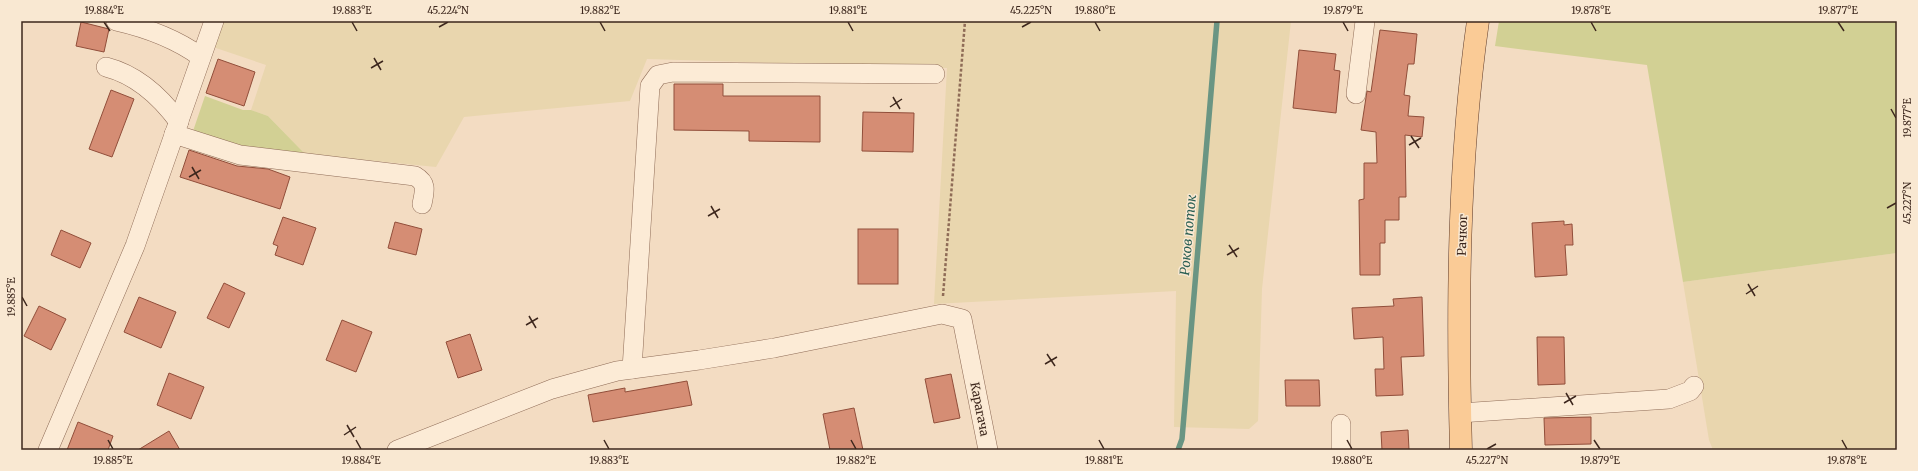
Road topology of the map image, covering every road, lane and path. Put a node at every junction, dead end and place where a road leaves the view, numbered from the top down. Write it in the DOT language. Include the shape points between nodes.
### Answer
graph roads {
  1 [pos="116,21"];
  2 [pos="214,21"];
  3 [pos="965,21"];
  4 [pos="1364,21"];
  5 [pos="1478,21"];
  6 [pos="201,57"];
  7 [pos="106,67"];
  8 [pos="935,74"];
  9 [pos="1356,94"];
  10 [pos="176,128"];
  11 [pos="422,204"];
  12 [pos="942,314"];
  13 [pos="632,369"];
  14 [pos="1694,386"];
  15 [pos="1460,413"];
  16 [pos="1341,424"];
  17 [pos="984,449"];
  18 [pos="48,450"];
  19 [pos="397,450"];
  20 [pos="1341,450"];
  21 [pos="1461,450"];
  1 -- 6 [label="street" via="163,34"];
  2 -- 6 [label="street"];
  3 -- 12 [label="path"];
  4 -- 9 [label="street"];
  5 -- 15 [label="main road, Рачког" via="1471,76 1461,241"];
  6 -- 10 [label="street"];
  7 -- 10 [label="street" via="119,70 155,93"];
  8 -- 13 [label="street" via="673,72 658,75 650,86"];
  10 -- 11 [label="street" via="240,155 415,176 422,180 426,187"];
  10 -- 18 [label="street" via="135,246"];
  12 -- 13 [label="street" via="774,348"];
  12 -- 17 [label="street, Карагача" via="962,319"];
  13 -- 19 [label="street" via="552,389"];
  14 -- 15 [label="street" via="1690,391 1669,399"];
  15 -- 21 [label="main road, Рачког"];
  16 -- 20 [label="street"];
}
